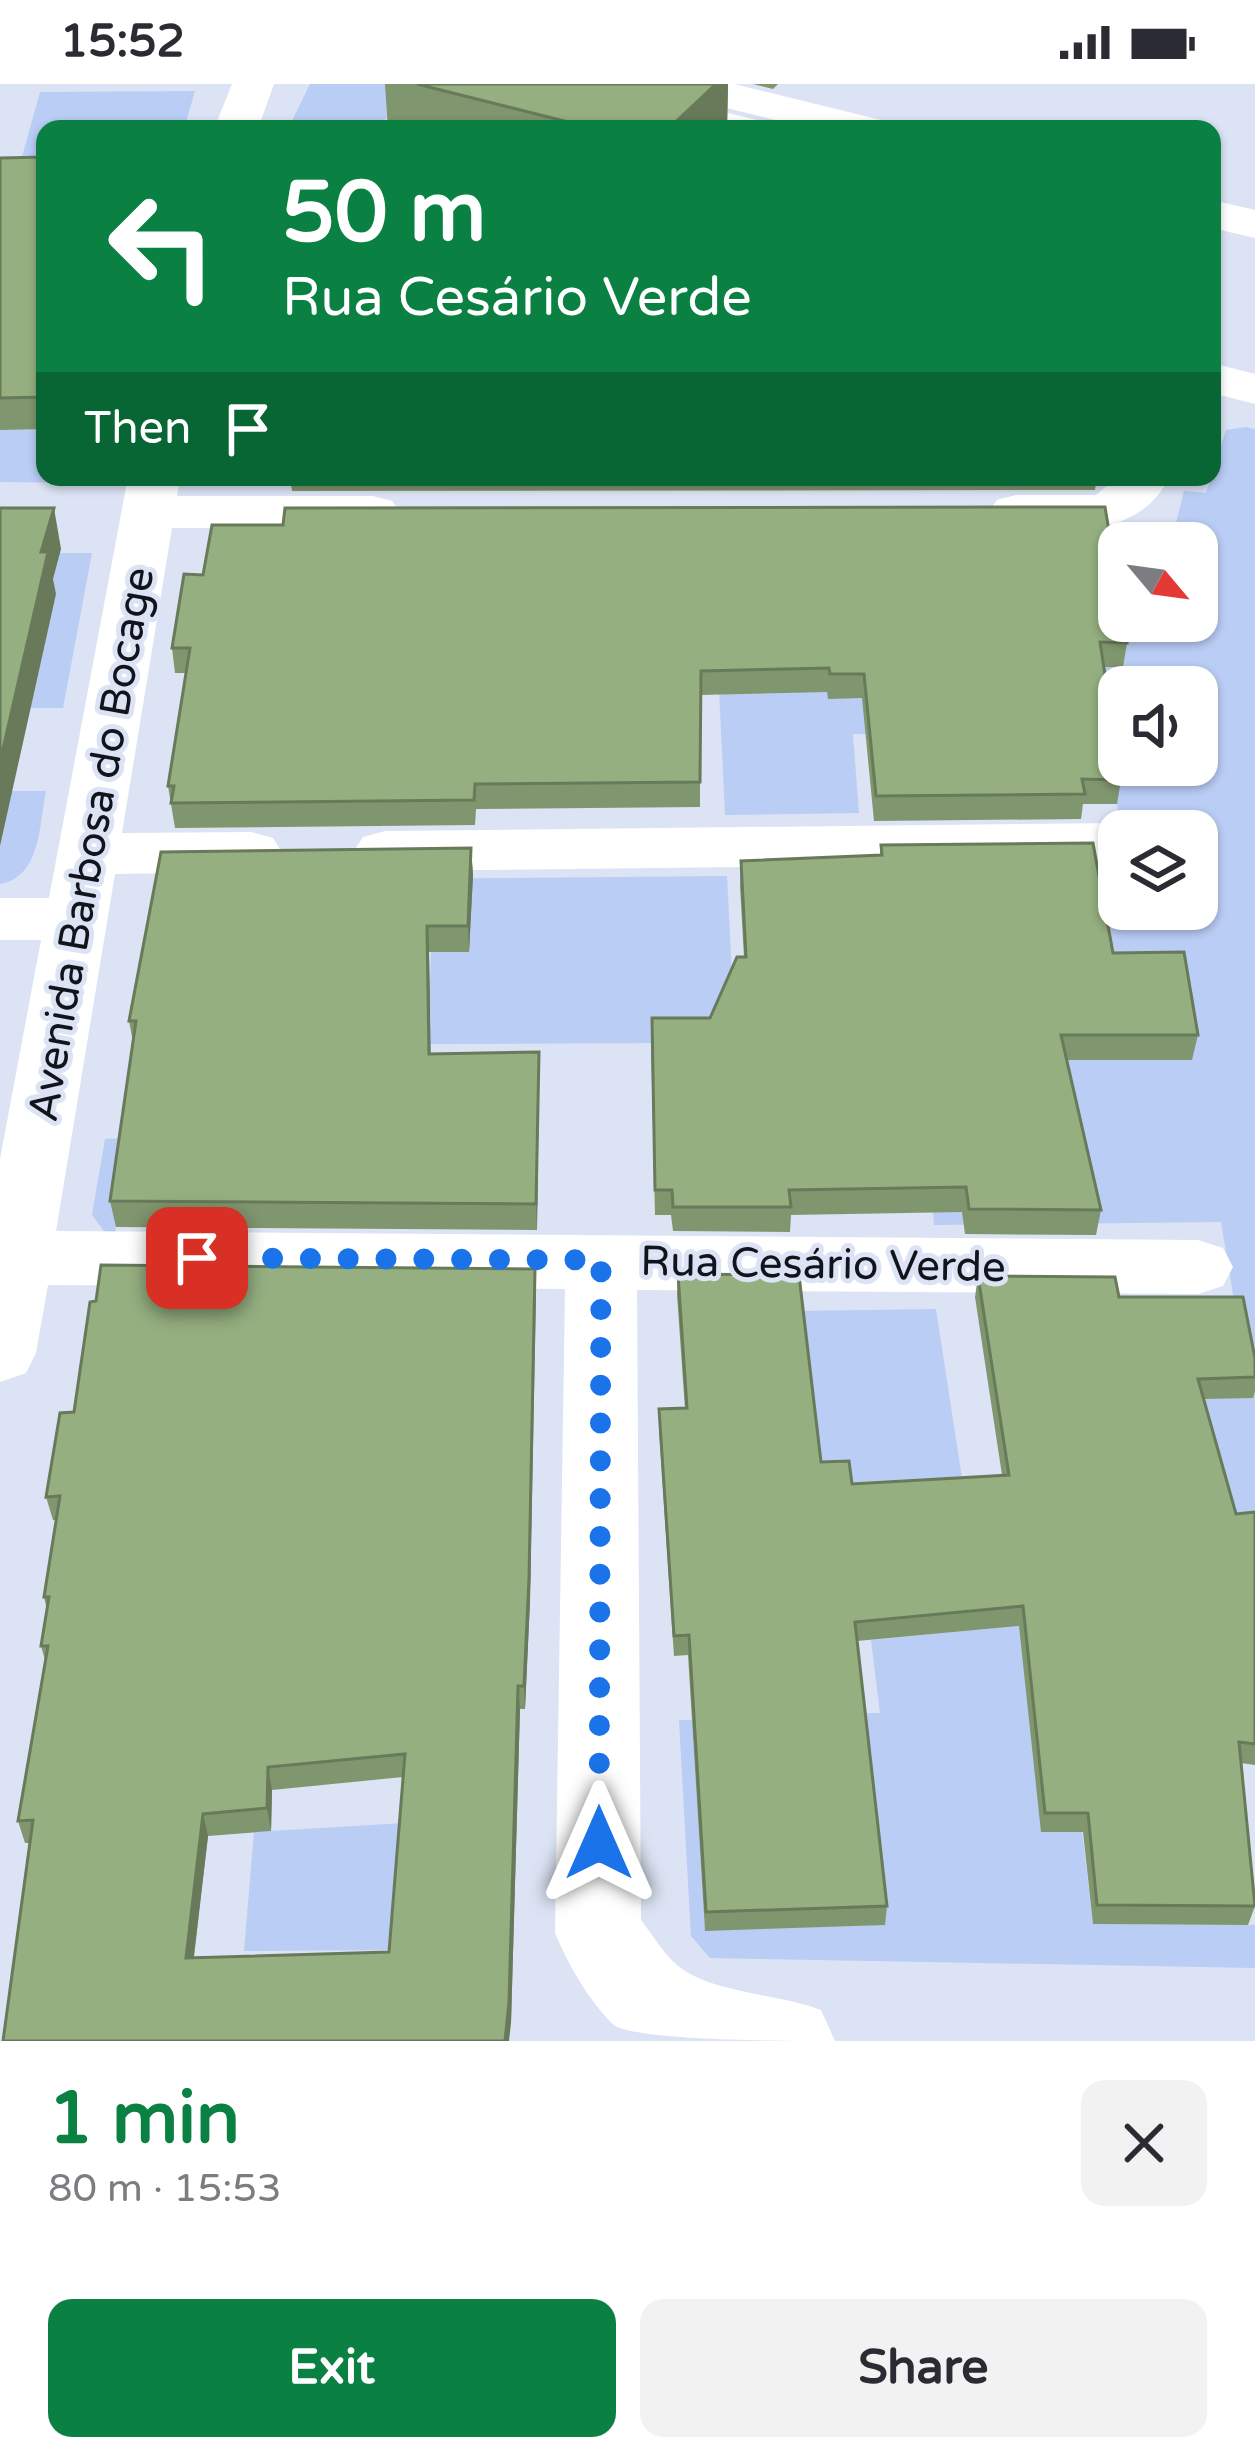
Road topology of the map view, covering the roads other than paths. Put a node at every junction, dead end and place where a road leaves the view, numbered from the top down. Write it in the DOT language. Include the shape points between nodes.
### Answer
graph roads {
  1 [pos="253,84"];
  2 [pos="555,84"];
  3 [pos="680,84"];
  4 [pos="239,120"];
  5 [pos="704,120"];
  6 [pos="828,120"];
  7 [pos="1222,227"];
  8 [pos="1255,255"];
  9 [pos="1221,380"];
  10 [pos="1255,389"];
  11 [pos="1139,486"];
  12 [pos="151,495"];
  13 [pos="972,511"];
  14 [pos="430,512"];
  15 [pos="1098,843"];
  16 [pos="87,854"];
  17 [pos="76,919"];
  18 [pos="0,920"];
  19 [pos="17,1258"];
  20 [pos="601,1260"];
  21 [pos="1198,1267"];
  22 [pos="0,1353"];
  23 [pos="790,2041"];
  1 -- 4 [label="street"];
  2 -- 5 [label="street"];
  3 -- 6 [label="street"];
  7 -- 8 [label="street"];
  9 -- 10 [label="street"];
  11 -- 13 [label="street" via="1113,511"];
  12 -- 14 [label="street"];
  12 -- 16 [label="street, Avenida Barbosa do Bocage"];
  15 -- 16 [label="street"];
  16 -- 17 [label="street, Avenida Barbosa do Bocage"];
  17 -- 18 [label="street"];
  17 -- 19 [label="street, Avenida Barbosa do Bocage"];
  19 -- 20 [label="street, Rua Cesário Verde"];
  19 -- 22 [label="street, Avenida Barbosa do Bocage"];
  20 -- 21 [label="street, Rua Cesário Verde"];
  20 -- 23 [label="street" via="598,1933 648,1998 738,2032"];
}
